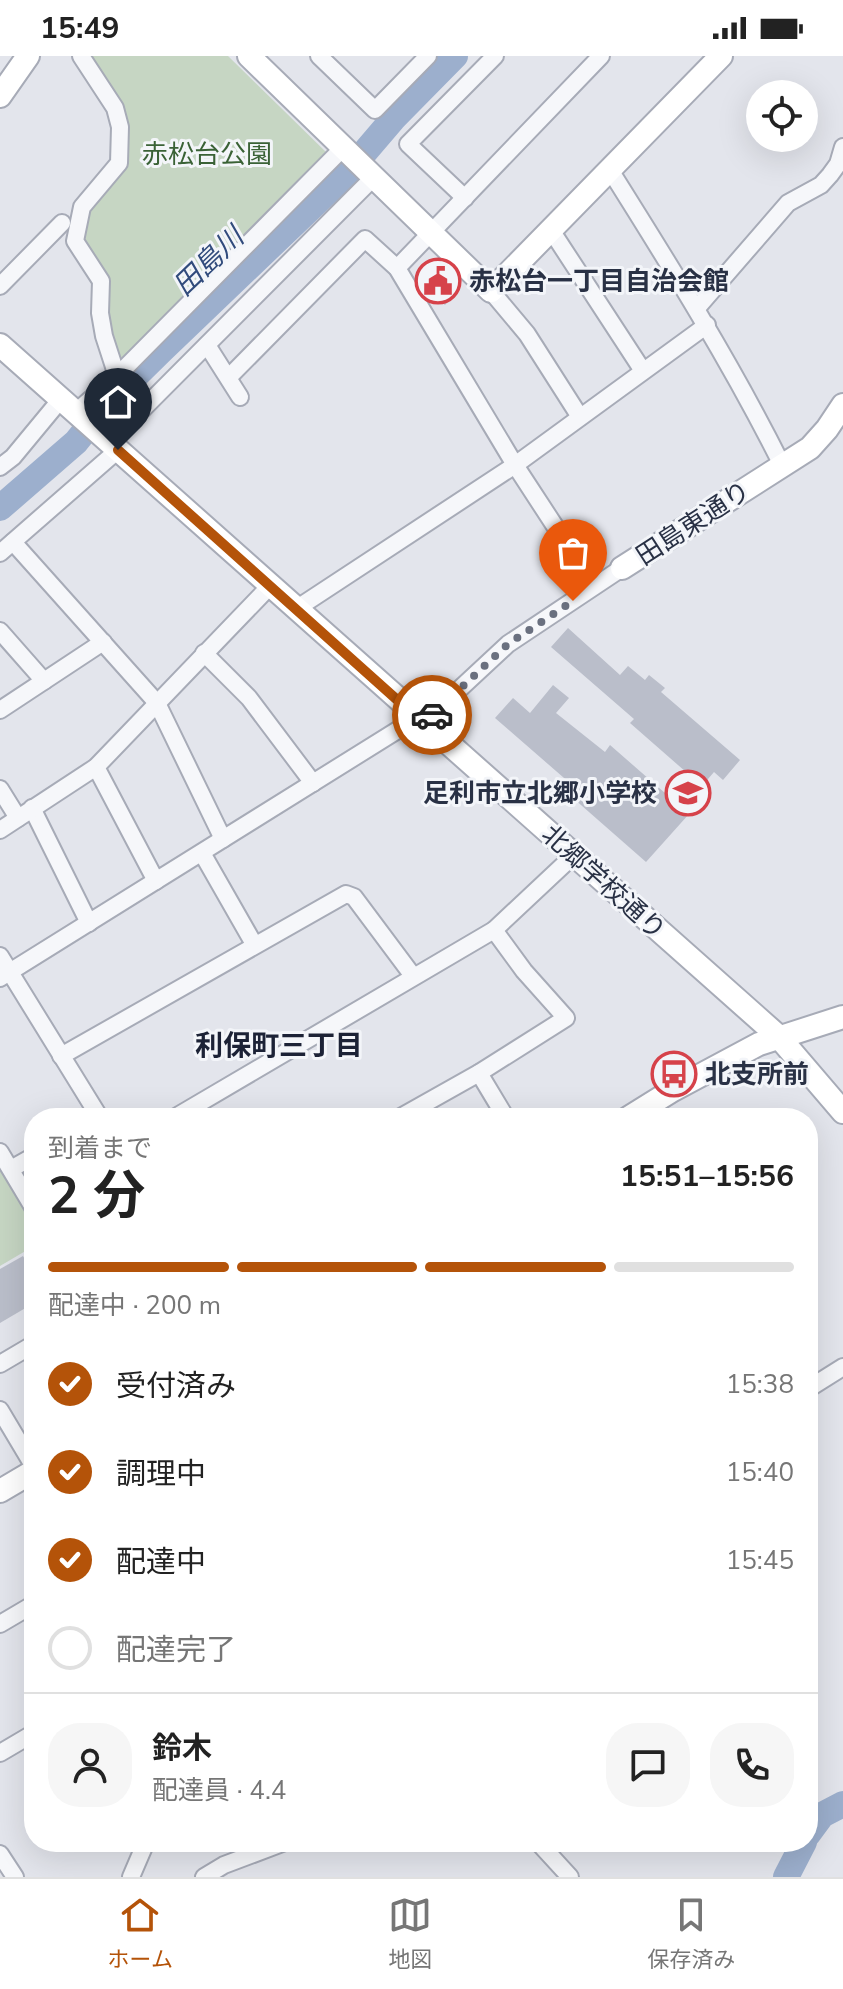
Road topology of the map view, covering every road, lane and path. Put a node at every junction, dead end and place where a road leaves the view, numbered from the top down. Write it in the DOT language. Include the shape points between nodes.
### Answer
graph roads {
  1 [pos="28,56"];
  2 [pos="81,56"];
  3 [pos="249,56"];
  4 [pos="428,56"];
  5 [pos="495,56"];
  6 [pos="601,56"];
  7 [pos="721,56"];
  8 [pos="322,57"];
  9 [pos="0,96"];
  10 [pos="843,147"];
  11 [pos="344,150"];
  12 [pos="610,170"];
  13 [pos="372,175"];
  14 [pos="465,198"];
  15 [pos="62,223"];
  16 [pos="551,230"];
  17 [pos="431,233"];
  18 [pos="397,268"];
  19 [pos="0,286"];
  20 [pos="491,291"];
  21 [pos="697,308"];
  22 [pos="707,325"];
  23 [pos="0,345"];
  24 [pos="207,345"];
  25 [pos="643,371"];
  26 [pos="117,376"];
  27 [pos="229,377"];
  28 [pos="240,397"];
  29 [pos="843,405"];
  30 [pos="72,409"];
  31 [pos="580,417"];
  32 [pos="111,443"];
  33 [pos="515,465"];
  34 [pos="782,465"];
  35 [pos="0,467"];
  36 [pos="13,542"];
  37 [pos="0,553"];
  38 [pos="622,568"];
  39 [pos="270,586"];
  40 [pos="594,586"];
  41 [pos="296,609"];
  42 [pos="0,631"];
  43 [pos="103,642"];
  44 [pos="204,653"];
  45 [pos="44,681"];
  46 [pos="157,703"];
  47 [pos="0,710"];
  48 [pos="420,720"];
  49 [pos="96,767"];
  50 [pos="313,783"];
  51 [pos="0,789"];
  52 [pos="25,813"];
  53 [pos="0,830"];
  54 [pos="223,839"];
  55 [pos="202,853"];
  56 [pos="574,855"];
  57 [pos="156,881"];
  58 [pos="89,923"];
  59 [pos="494,930"];
  60 [pos="254,944"];
  61 [pos="0,956"];
  62 [pos="6,975"];
  63 [pos="413,976"];
  64 [pos="843,1017"];
  65 [pos="778,1036"];
  66 [pos="61,1056"];
  67 [pos="479,1073"];
  68 [pos="94,1108"];
  69 [pos="191,1108"];
  70 [pos="417,1108"];
  71 [pos="500,1108"];
  72 [pos="649,1108"];
  73 [pos="843,1112"];
  74 [pos="0,1152"];
  75 [pos="24,1162"];
  76 [pos="11,1169"];
  77 [pos="24,1192"];
  78 [pos="24,1350"];
  79 [pos="0,1364"];
  80 [pos="843,1367"];
  81 [pos="818,1383"];
  82 [pos="0,1410"];
  83 [pos="24,1452"];
  84 [pos="24,1475"];
  85 [pos="0,1491"];
  86 [pos="24,1610"];
  87 [pos="0,1624"];
  88 [pos="24,1739"];
  89 [pos="0,1753"];
  90 [pos="139,1852"];
  91 [pos="258,1852"];
  92 [pos="547,1852"];
  93 [pos="0,1854"];
  94 [pos="15,1877"];
  95 [pos="131,1877"];
  96 [pos="204,1877"];
  97 [pos="570,1877"];
  1 -- 9 [label="street"];
  2 -- 26 [label="street" via="115,108 120,127 119,163 82,207 75,241 101,281 100,313"];
  3 -- 11 [label="street"];
  4 -- 8 [label="street" via="375,110"];
  5 -- 14 [label="street" via="408,144"];
  6 -- 14 [label="street"];
  7 -- 12 [label="street"];
  10 -- 21 [label="street" via="838,164 821,185 788,203"];
  11 -- 13 [label="street"];
  11 -- 26 [label="street"];
  12 -- 16 [label="street"];
  12 -- 21 [label="street"];
  13 -- 17 [label="street"];
  13 -- 24 [label="street"];
  14 -- 17 [label="street"];
  15 -- 19 [label="street"];
  16 -- 20 [label="street"];
  16 -- 25 [label="street"];
  17 -- 18 [label="street"];
  17 -- 20 [label="street"];
  18 -- 27 [label="street" via="365,239"];
  18 -- 33 [label="street"];
  20 -- 31 [label="street" via="527,334"];
  21 -- 22 [label="street"];
  22 -- 25 [label="street"];
  22 -- 34 [label="street"];
  23 -- 30 [label="street"];
  24 -- 27 [label="street"];
  24 -- 32 [label="street"];
  25 -- 31 [label="street"];
  26 -- 30 [label="street"];
  27 -- 28 [label="street"];
  29 -- 34 [label="street, 田島東通り" via="810,448"];
  30 -- 32 [label="street, 北郷学校通り"];
  30 -- 35 [label="street"];
  31 -- 33 [label="street"];
  32 -- 36 [label="street"];
  32 -- 39 [label="street, 北郷学校通り"];
  33 -- 40 [label="street"];
  33 -- 41 [label="street"];
  34 -- 38 [label="street, 田島東通り"];
  36 -- 37 [label="street"];
  36 -- 43 [label="street"];
  38 -- 40 [label="street, 田島東通り"];
  39 -- 41 [label="street, 北郷学校通り"];
  39 -- 44 [label="street"];
  40 -- 48 [label="street, 田島東通り" via="508,644"];
  41 -- 48 [label="street, 北郷学校通り"];
  42 -- 45 [label="street"];
  43 -- 45 [label="street"];
  43 -- 46 [label="street"];
  44 -- 46 [label="street"];
  44 -- 50 [label="street" via="249,698"];
  45 -- 47 [label="street"];
  46 -- 49 [label="street"];
  46 -- 54 [label="street"];
  48 -- 50 [label="street, 田島東通り"];
  48 -- 56 [label="street, 北郷学校通り"];
  49 -- 52 [label="street"];
  49 -- 57 [label="street"];
  50 -- 54 [label="street, 田島東通り"];
  51 -- 52 [label="street"];
  52 -- 53 [label="street"];
  52 -- 58 [label="street"];
  54 -- 55 [label="street, 田島東通り"];
  55 -- 57 [label="street, 田島東通り"];
  55 -- 60 [label="street"];
  56 -- 59 [label="street"];
  56 -- 65 [label="street, 北郷学校通り"];
  57 -- 58 [label="street, 田島東通り"];
  58 -- 62 [label="street, 田島東通り"];
  59 -- 63 [label="street"];
  59 -- 67 [label="street" via="566,1018"];
  60 -- 63 [label="street" via="346,894 354,897"];
  60 -- 66 [label="street"];
  61 -- 62 [label="street"];
  62 -- 66 [label="street"];
  63 -- 69 [label="street"];
  64 -- 65 [label="street"];
  65 -- 72 [label="street" via="741,1052"];
  65 -- 73 [label="street, 北郷学校通り"];
  66 -- 68 [label="street"];
  67 -- 70 [label="street"];
  67 -- 71 [label="street"];
  74 -- 76 [label="street"];
  75 -- 76 [label="street"];
  76 -- 77 [label="street"];
  78 -- 79 [label="street"];
  80 -- 81 [label="street"];
  82 -- 83 [label="street"];
  84 -- 85 [label="street"];
  86 -- 87 [label="street"];
  88 -- 89 [label="street"];
  90 -- 95 [label="street"];
  91 -- 96 [label="street"];
  92 -- 97 [label="street"];
  93 -- 94 [label="street"];
}
